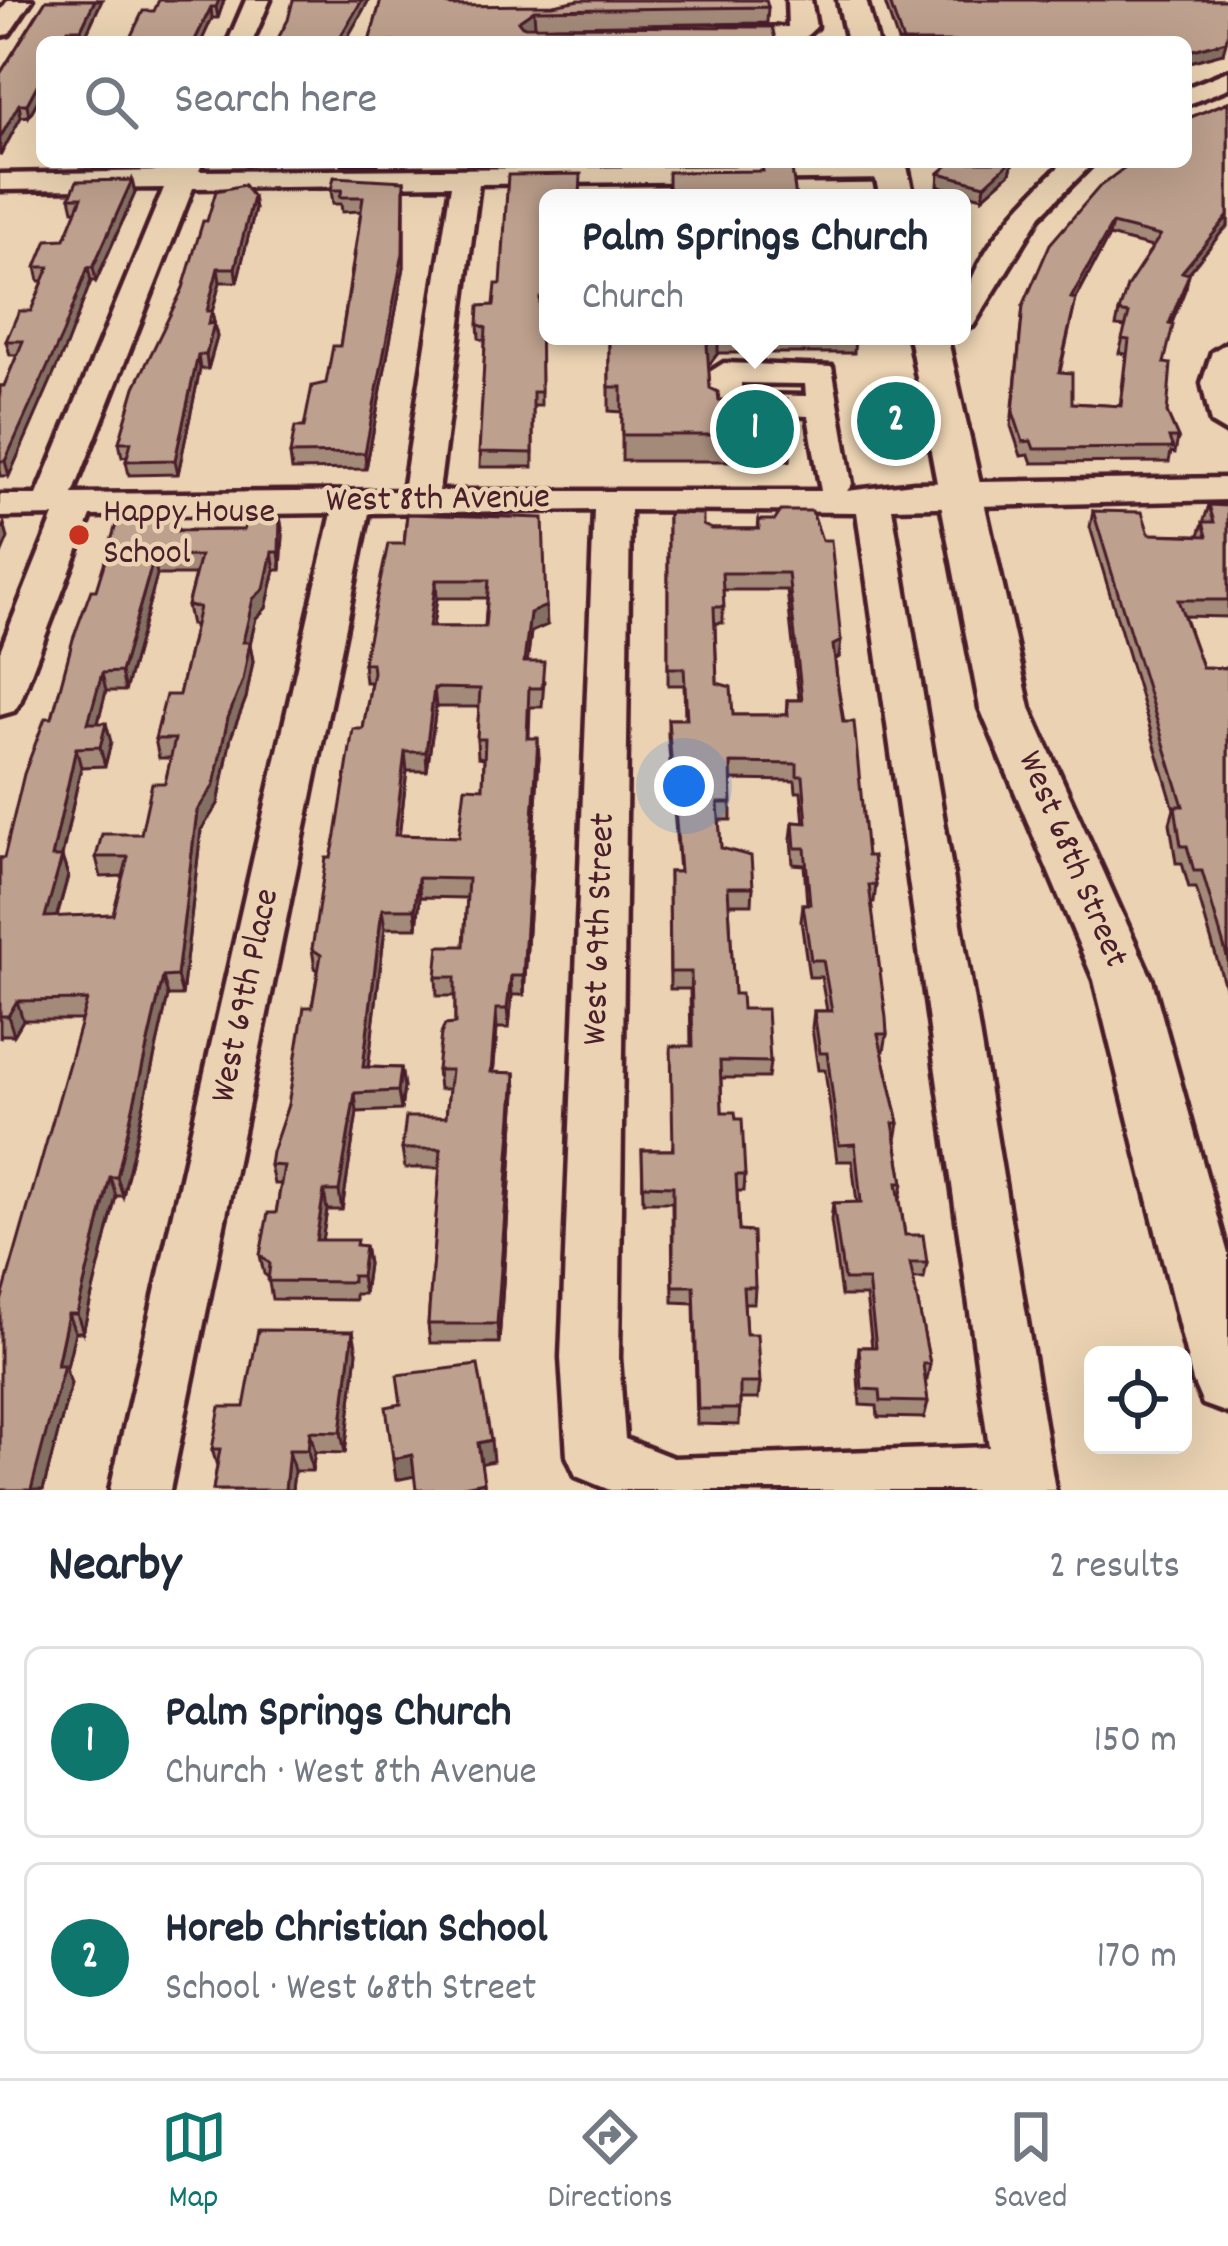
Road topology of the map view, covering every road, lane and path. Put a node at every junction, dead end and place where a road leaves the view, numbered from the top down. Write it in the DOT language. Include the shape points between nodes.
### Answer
graph roads {
  1 [pos="20,0"];
  2 [pos="258,0"];
  3 [pos="799,0"];
  4 [pos="852,0"];
  5 [pos="0,29"];
  6 [pos="243,36"];
  7 [pos="689,36"];
  8 [pos="861,36"];
  9 [pos="669,168"];
  10 [pos="1074,168"];
  11 [pos="406,169"];
  12 [pos="185,172"];
  13 [pos="466,175"];
  14 [pos="892,177"];
  15 [pos="0,182"];
  16 [pos="818,185"];
  17 [pos="639,186"];
  18 [pos="998,254"];
  19 [pos="971,259"];
  20 [pos="971,303"];
  21 [pos="938,347"];
  22 [pos="1228,352"];
  23 [pos="824,406"];
  24 [pos="1228,423"];
  25 [pos="1228,489"];
  26 [pos="893,493"];
  27 [pos="613,499"];
  28 [pos="420,500"];
  29 [pos="353,501"];
  30 [pos="64,505"];
  31 [pos="0,506"];
  32 [pos="0,702"];
  33 [pos="1209,1221"];
  34 [pos="1228,1382"];
  35 [pos="1024,1483"];
  36 [pos="140,1490"];
  1 -- 5 [label="street"];
  2 -- 6 [label="street"];
  3 -- 7 [label="street" via="803,27 794,34"];
  4 -- 8 [label="main road"];
  9 -- 16 [label="street"];
  9 -- 17 [label="street"];
  10 -- 18 [label="street"];
  11 -- 12 [label="street"];
  11 -- 13 [label="street"];
  12 -- 15 [label="street"];
  12 -- 30 [label="street"];
  13 -- 17 [label="street"];
  13 -- 28 [label="street"];
  14 -- 16 [label="street"];
  18 -- 19 [label="street"];
  18 -- 20 [label="street"];
  21 -- 26 [label="main road, West 68th Street"];
  22 -- 24 [label="street" via="1219,382"];
  23 -- 26 [label="street"];
  25 -- 26 [label="street, West 8th Avenue"];
  26 -- 27 [label="street, West 8th Avenue" via="741,505"];
  26 -- 33 [label="main road, West 68th Street" via="1005,708 1123,980"];
  26 -- 35 [label="street, West 68th Street"];
  27 -- 28 [label="street, West 8th Avenue"];
  27 -- 35 [label="street, West 69th Street" via="590,1358 597,1456 673,1487"];
  28 -- 29 [label="street, West 8th Avenue"];
  29 -- 30 [label="street, West 8th Avenue"];
  29 -- 36 [label="street, West 69th Place"];
  30 -- 31 [label="street, West 8th Avenue"];
  30 -- 32 [label="street"];
  33 -- 34 [label="main road, West 68th Street"];
}
